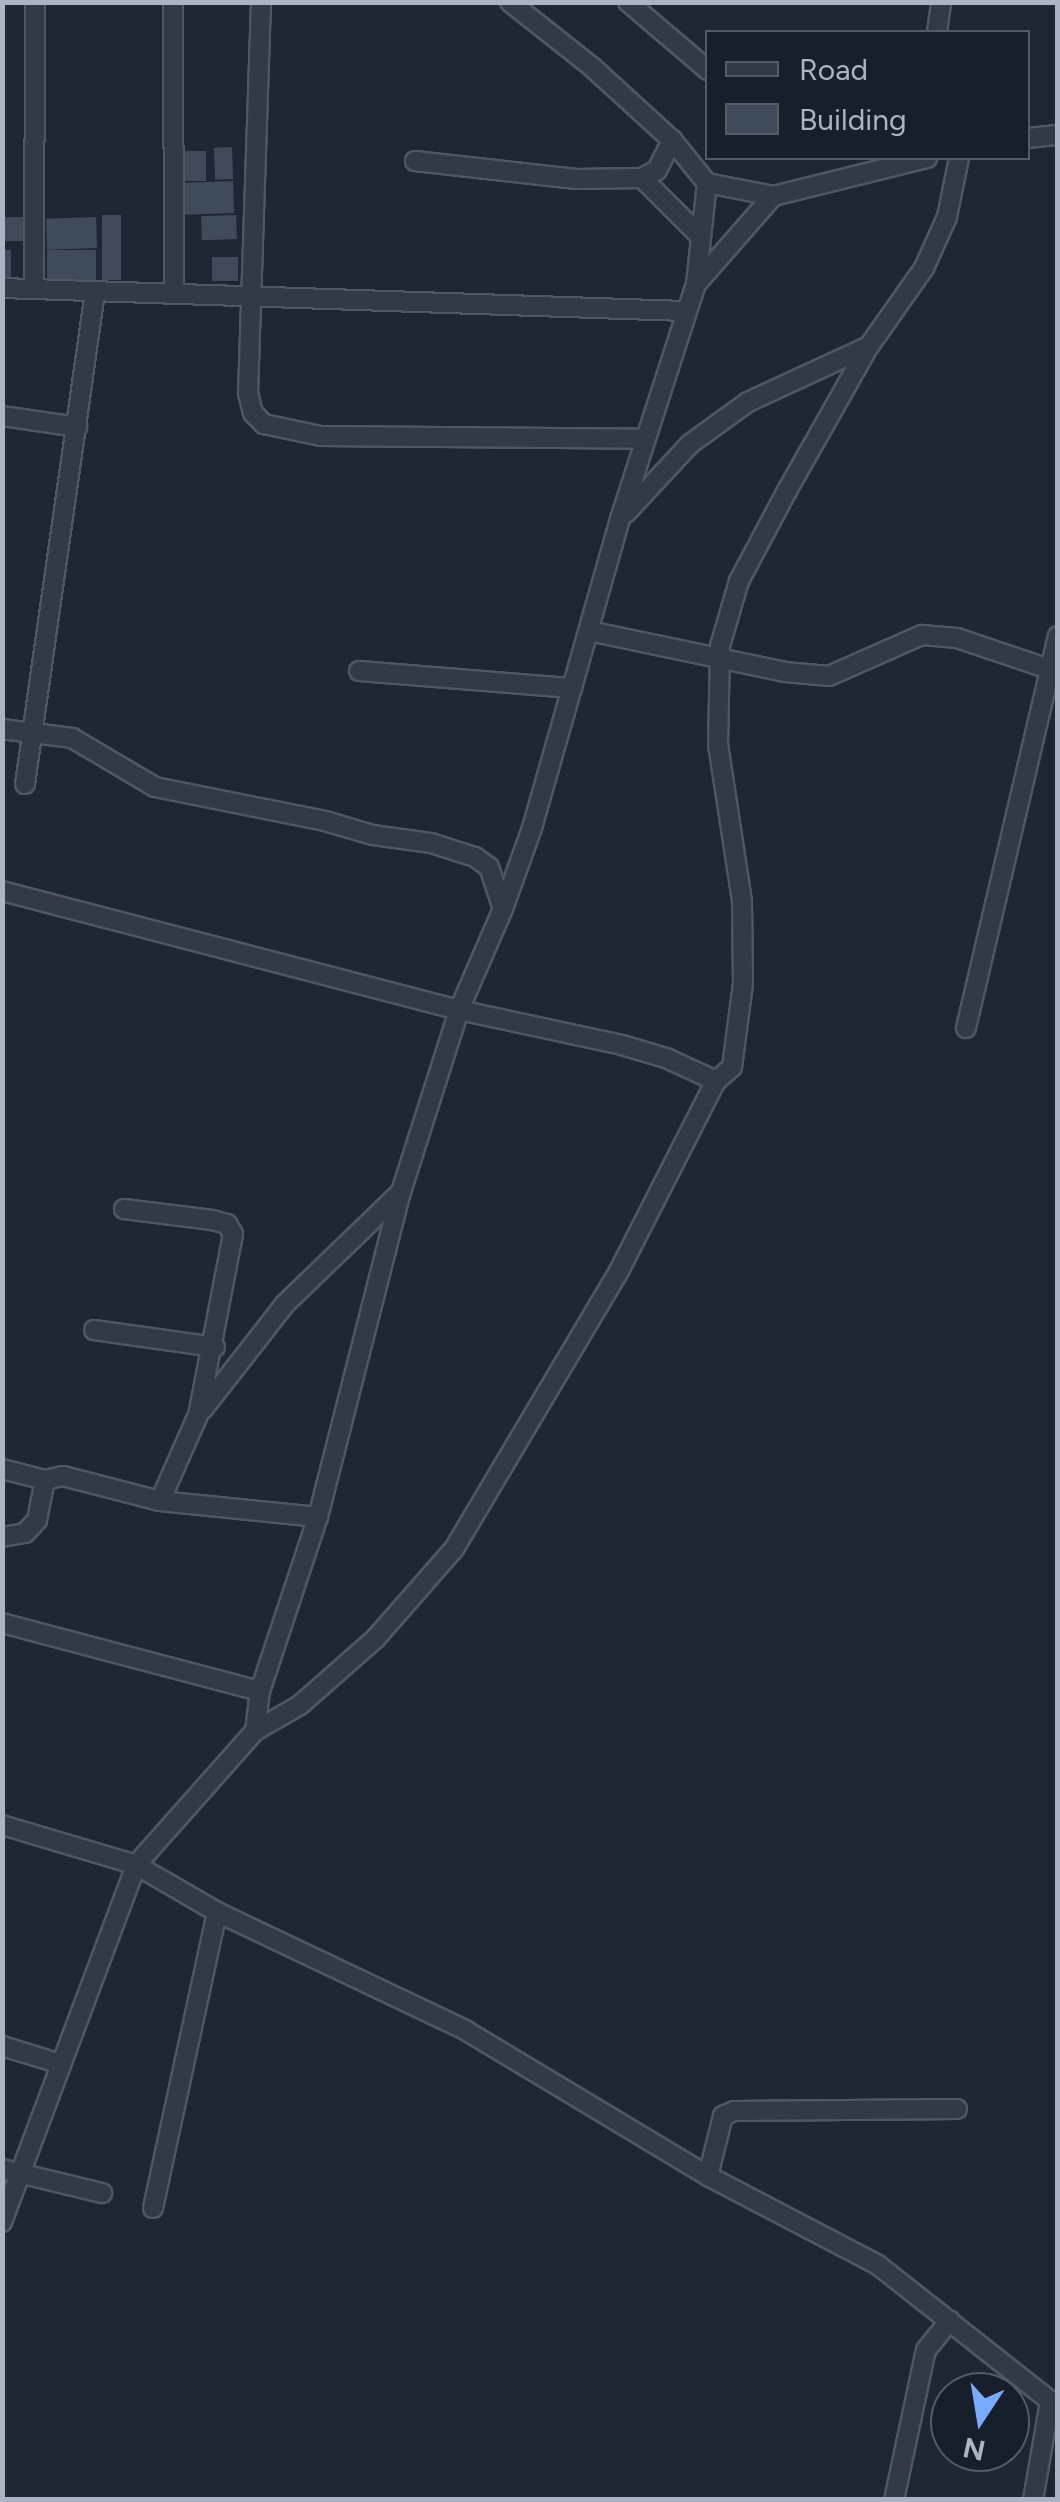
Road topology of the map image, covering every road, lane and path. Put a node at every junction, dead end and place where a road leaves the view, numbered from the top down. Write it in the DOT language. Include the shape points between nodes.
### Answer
graph roads {
  1 [pos="34,2"];
  2 [pos="173,2"];
  3 [pos="261,2"];
  4 [pos="510,2"];
  5 [pos="628,2"];
  6 [pos="941,2"];
  7 [pos="937,30"];
  8 [pos="705,67"];
  9 [pos="1058,135"];
  10 [pos="1030,138"];
  11 [pos="672,140"];
  12 [pos="919,160"];
  13 [pos="959,160"];
  14 [pos="415,161"];
  15 [pos="642,178"];
  16 [pos="707,183"];
  17 [pos="773,196"];
  18 [pos="701,236"];
  19 [pos="696,284"];
  20 [pos="2,288"];
  21 [pos="34,289"];
  22 [pos="174,290"];
  23 [pos="95,294"];
  24 [pos="251,296"];
  25 [pos="684,311"];
  26 [pos="869,346"];
  27 [pos="2,416"];
  28 [pos="77,427"];
  29 [pos="645,440"];
  30 [pos="620,519"];
  31 [pos="589,630"];
  32 [pos="1058,636"];
  33 [pos="720,658"];
  34 [pos="1053,668"];
  35 [pos="359,671"];
  36 [pos="572,688"];
  37 [pos="2,729"];
  38 [pos="32,732"];
  39 [pos="25,784"];
  40 [pos="2,890"];
  41 [pos="503,910"];
  42 [pos="459,1010"];
  43 [pos="966,1028"];
  44 [pos="716,1081"];
  45 [pos="401,1192"];
  46 [pos="124,1208"];
  47 [pos="94,1330"];
  48 [pos="214,1346"];
  49 [pos="198,1415"];
  50 [pos="2,1469"];
  51 [pos="45,1480"];
  52 [pos="160,1501"];
  53 [pos="318,1517"];
  54 [pos="2,1538"];
  55 [pos="2,1624"];
  56 [pos="260,1691"];
  57 [pos="255,1730"];
  58 [pos="2,1825"];
  59 [pos="136,1866"];
  60 [pos="217,1912"];
  61 [pos="2,2046"];
  62 [pos="61,2064"];
  63 [pos="957,2109"];
  64 [pos="12,2170"];
  65 [pos="708,2176"];
  66 [pos="102,2193"];
  67 [pos="153,2208"];
  68 [pos="2,2222"];
  69 [pos="950,2320"];
  70 [pos="1054,2404"];
  71 [pos="894,2500"];
  72 [pos="1033,2500"];
  1 -- 21 [label="street"];
  2 -- 22 [label="street"];
  3 -- 24 [label="street"];
  4 -- 11 [label="street"];
  5 -- 8 [label="street"];
  6 -- 7 [label="street"];
  9 -- 10 [label="street"];
  11 -- 15 [label="street" via="657,170"];
  11 -- 16 [label="street"];
  12 -- 17 [label="street"];
  13 -- 26 [label="street" via="947,218 924,268"];
  14 -- 15 [label="street" via="576,179"];
  15 -- 18 [label="street"];
  16 -- 17 [label="street"];
  16 -- 18 [label="street"];
  17 -- 19 [label="street"];
  18 -- 19 [label="street"];
  19 -- 25 [label="street"];
  20 -- 21 [label="street"];
  21 -- 23 [label="street"];
  22 -- 23 [label="street"];
  22 -- 24 [label="street"];
  23 -- 28 [label="street"];
  24 -- 25 [label="street"];
  24 -- 29 [label="street" via="248,392 264,424 321,436"];
  25 -- 29 [label="street"];
  26 -- 30 [label="street" via="748,402 690,444"];
  26 -- 33 [label="street" via="739,581"];
  27 -- 28 [label="street"];
  28 -- 38 [label="street"];
  29 -- 30 [label="street"];
  30 -- 31 [label="street"];
  31 -- 33 [label="street"];
  31 -- 36 [label="street"];
  32 -- 34 [label="street"];
  33 -- 34 [label="street" via="829,676 905,639 938,635"];
  33 -- 44 [label="street" via="718,746 742,901 743,982 732,1067"];
  34 -- 43 [label="street"];
  35 -- 36 [label="street"];
  36 -- 41 [label="street"];
  37 -- 38 [label="street"];
  38 -- 39 [label="street"];
  38 -- 41 [label="street" via="95,748 155,787 475,857 489,868"];
  40 -- 42 [label="street"];
  41 -- 42 [label="street"];
  42 -- 44 [label="street" via="622,1045"];
  42 -- 45 [label="street"];
  44 -- 57 [label="street" via="620,1271 454,1550 376,1638 300,1705"];
  45 -- 49 [label="street" via="285,1304"];
  45 -- 53 [label="street"];
  46 -- 48 [label="street" via="212,1220 234,1234"];
  47 -- 48 [label="street"];
  48 -- 49 [label="street"];
  49 -- 52 [label="street"];
  50 -- 51 [label="street"];
  51 -- 52 [label="street" via="82,1478"];
  51 -- 54 [label="street" via="37,1520 26,1533"];
  52 -- 53 [label="street"];
  53 -- 56 [label="street"];
  55 -- 56 [label="street"];
  56 -- 57 [label="street"];
  57 -- 59 [label="street"];
  58 -- 59 [label="street"];
  59 -- 60 [label="street"];
  59 -- 62 [label="street"];
  60 -- 65 [label="street" via="465,2030"];
  60 -- 67 [label="street"];
  61 -- 62 [label="street"];
  62 -- 64 [label="street"];
  63 -- 65 [label="street" via="734,2111 723,2116"];
  64 -- 66 [label="street"];
  64 -- 68 [label="street"];
  65 -- 69 [label="street" via="878,2265"];
  69 -- 70 [label="street"];
  69 -- 71 [label="street" via="926,2350"];
  70 -- 72 [label="street"];
}
